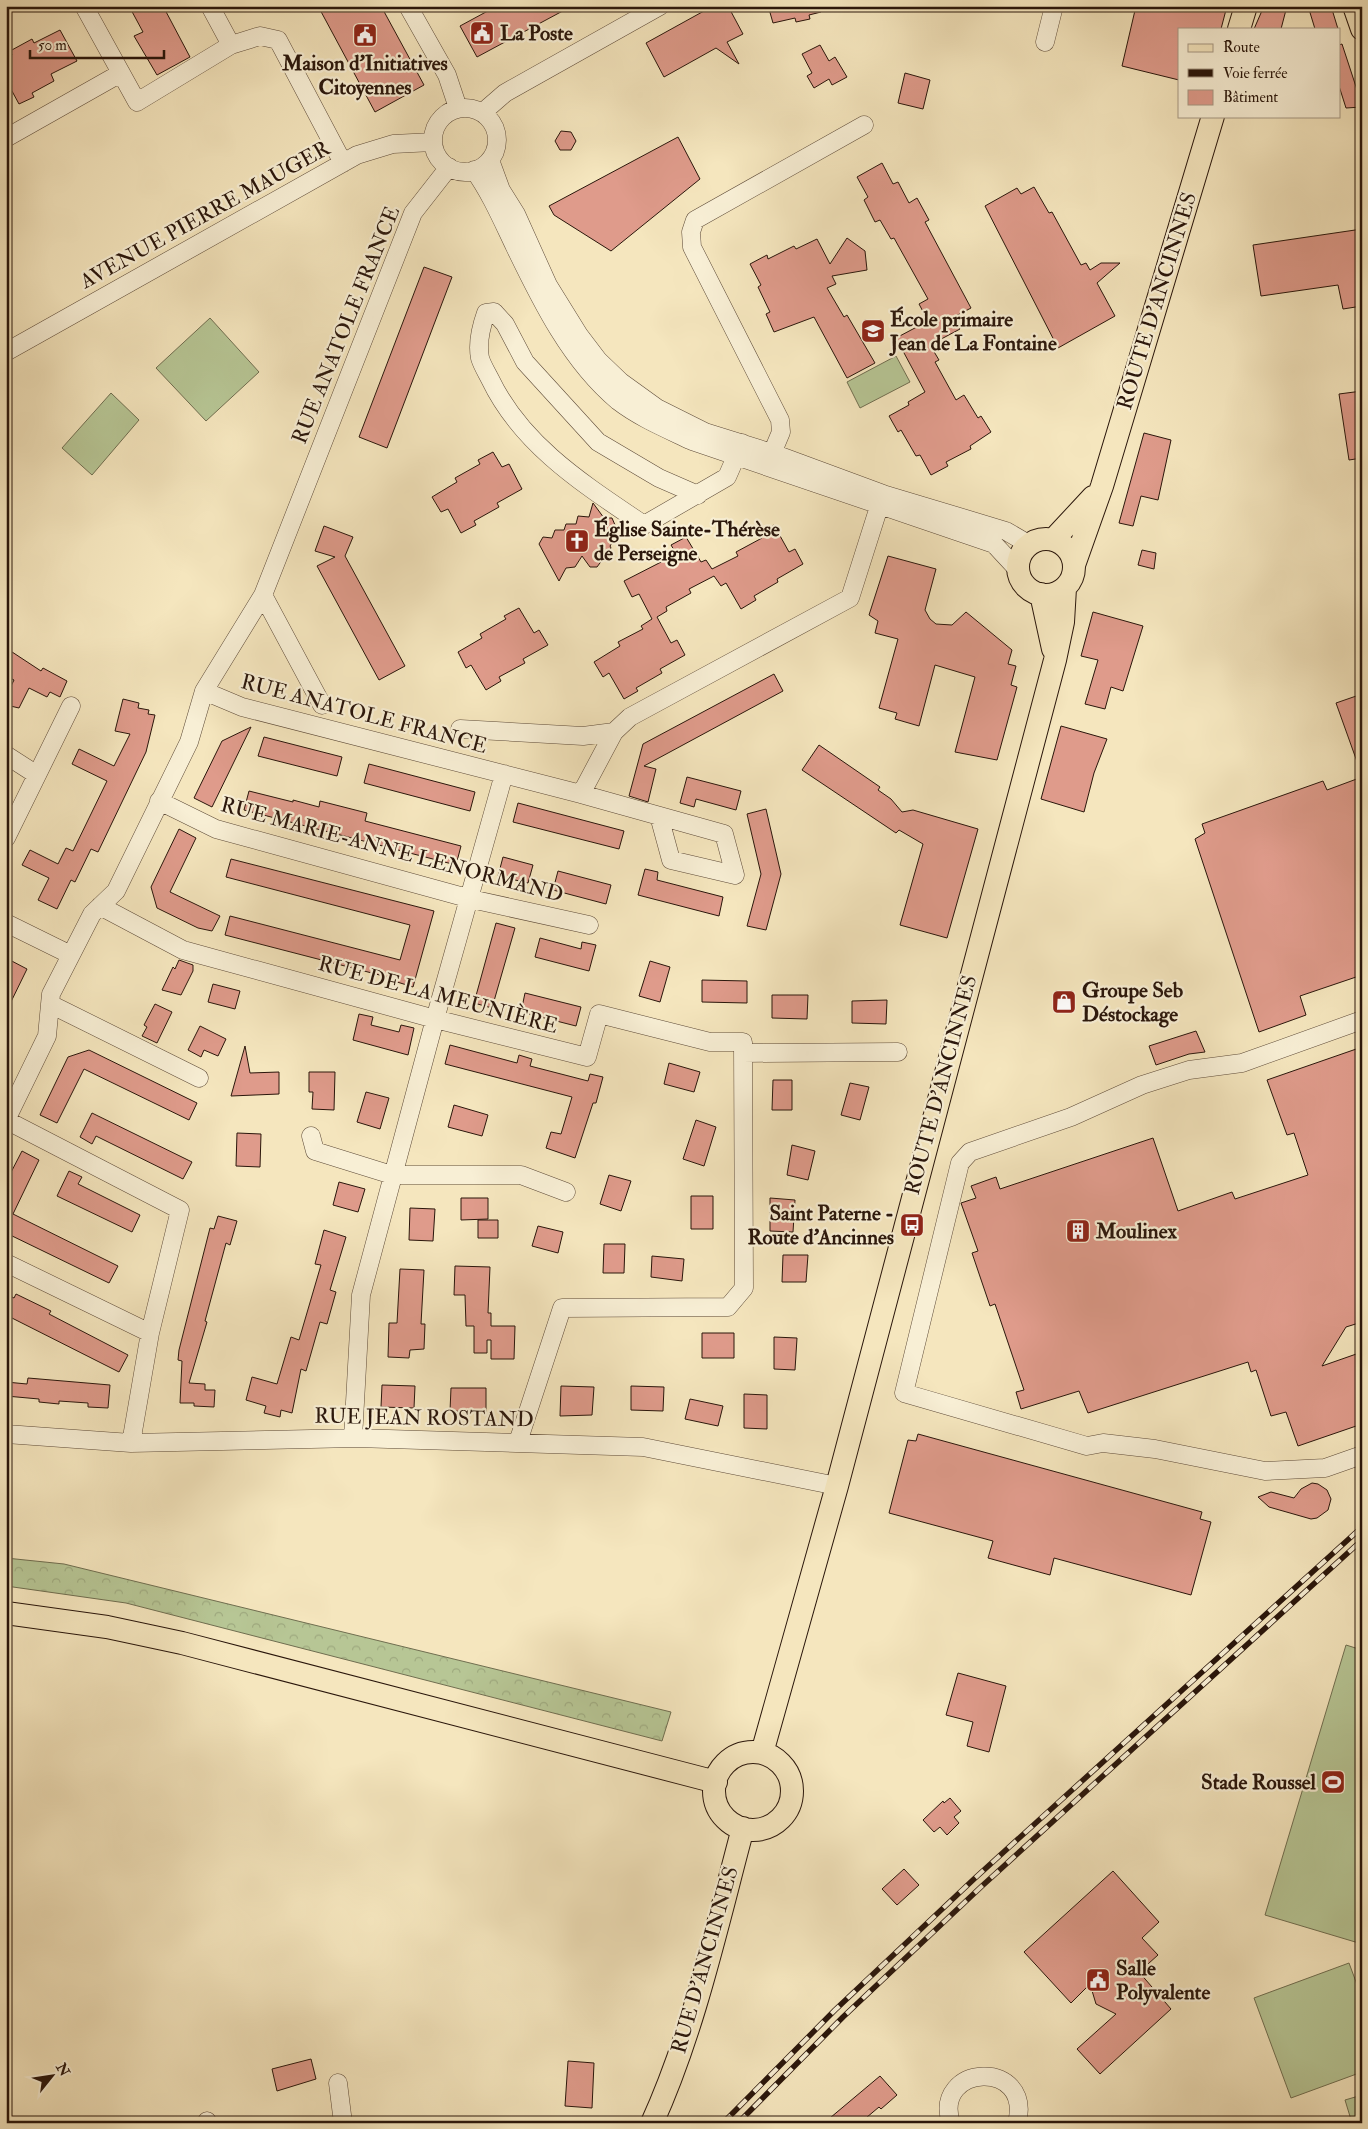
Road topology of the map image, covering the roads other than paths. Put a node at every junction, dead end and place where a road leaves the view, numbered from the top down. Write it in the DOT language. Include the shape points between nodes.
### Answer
graph roads {
  1 [pos="84,6"];
  2 [pos="210,6"];
  3 [pos="408,6"];
  4 [pos="660,6"];
  5 [pos="1054,6"];
  6 [pos="1246,6"];
  7 [pos="1354,6"];
  8 [pos="1239,28"];
  9 [pos="1362,29"];
  10 [pos="1045,42"];
  11 [pos="231,45"];
  12 [pos="121,73"];
  13 [pos="458,108"];
  14 [pos="482,113"];
  15 [pos="1212,118"];
  16 [pos="864,125"];
  17 [pos="6,138"];
  18 [pos="433,142"];
  19 [pos="490,160"];
  20 [pos="343,163"];
  21 [pos="449,167"];
  22 [pos="474,170"];
  23 [pos="6,352"];
  24 [pos="740,449"];
  25 [pos="769,460"];
  26 [pos="1102,486"];
  27 [pos="698,495"];
  28 [pos="881,500"];
  29 [pos="1053,540"];
  30 [pos="1030,545"];
  31 [pos="1074,565"];
  32 [pos="1019,571"];
  33 [pos="1065,588"];
  34 [pos="1040,594"];
  35 [pos="263,595"];
  36 [pos="1055,660"];
  37 [pos="204,691"];
  38 [pos="322,705"];
  39 [pos="71,706"];
  40 [pos="460,730"];
  41 [pos="614,732"];
  42 [pos="6,755"];
  43 [pos="504,774"];
  44 [pos="37,775"];
  45 [pos="581,794"];
  46 [pos="160,801"];
  47 [pos="659,816"];
  48 [pos="6,838"];
  49 [pos="471,898"];
  50 [pos="100,906"];
  51 [pos="6,923"];
  52 [pos="589,925"];
  53 [pos="71,955"];
  54 [pos="50,1004"];
  55 [pos="435,1019"];
  56 [pos="1362,1020"];
  57 [pos="743,1048"];
  58 [pos="898,1052"];
  59 [pos="199,1078"];
  60 [pos="6,1120"];
  61 [pos="311,1136"];
  62 [pos="392,1175"];
  63 [pos="566,1192"];
  64 [pos="6,1263"];
  65 [pos="150,1333"];
  66 [pos="6,1434"];
  67 [pos="353,1438"];
  68 [pos="518,1442"];
  69 [pos="131,1443"];
  70 [pos="1362,1455"];
  71 [pos="837,1486"];
  72 [pos="6,1613"];
  73 [pos="762,1753"];
  74 [pos="716,1782"];
  75 [pos="743,1828"];
  76 [pos="338,2083"];
  77 [pos="666,2092"];
  78 [pos="342,2123"];
  79 [pos="652,2123"];
  80 [pos="663,2123"];
  81 [pos="951,2123"];
  82 [pos="1017,2123"];
  1 -- 12 [label="street"];
  2 -- 11 [label="street"];
  3 -- 13 [label="street" via="446,75"];
  4 -- 14 [label="street" via="505,93"];
  5 -- 10 [label="street"];
  6 -- 8 [label="main road"];
  7 -- 9 [label="main road"];
  11 -- 12 [label="street" via="137,102"];
  11 -- 20 [label="street" via="260,36 278,40"];
  12 -- 17 [label="street"];
  13 -- 14 [label="street"];
  13 -- 18 [label="street" via="437,124"];
  14 -- 19 [label="street" via="495,129 497,140"];
  15 -- 26 [label="main road, ROUTE D'ANCINNES"];
  16 -- 25 [label="street" via="695,220 691,232 692,246 780,420 781,432"];
  18 -- 20 [label="street, AVENUE PIERRE MAUGER" via="393,144 357,155"];
  18 -- 21 [label="street" via="441,160"];
  19 -- 22 [label="street"];
  19 -- 24 [label="street" via="501,190 516,214 548,285 598,360 657,408"];
  20 -- 23 [label="street, AVENUE PIERRE MAUGER"];
  21 -- 22 [label="street"];
  21 -- 35 [label="street, RUE ANATOLE FRANCE" via="413,213"];
  22 -- 24 [label="street" via="490,195 540,296 590,373 619,401 651,422 692,441"];
  24 -- 25 [label="street"];
  24 -- 27 [label="street" via="727,477"];
  25 -- 28 [label="street"];
  26 -- 29 [label="main road, ROUTE D'ANCINNES"];
  26 -- 31 [label="main road, ROUTE D'ANCINNES"];
  27 -- 27 [label="street" via="644,525 569,473 520,427 498,395 480,358 479,331 486,313 494,312 505,324 525,362 598,442 659,478"];
  28 -- 30 [label="street" via="997,528"];
  28 -- 32 [label="street" via="994,544"];
  28 -- 41 [label="street" via="850,598 630,718"];
  29 -- 30 [label="main road"];
  29 -- 31 [label="main road" via="1068,549"];
  30 -- 32 [label="main road" via="1021,556"];
  31 -- 33 [label="main road" via="1074,573"];
  32 -- 34 [label="main road" via="1026,586"];
  33 -- 34 [label="main road" via="1049,595"];
  33 -- 36 [label="main road, ROUTE D'ANCINNES" via="1063,622"];
  34 -- 36 [label="main road, ROUTE D'ANCINNES"];
  35 -- 37 [label="street, RUE ANATOLE FRANCE"];
  35 -- 38 [label="street"];
  36 -- 71 [label="main road, ROUTE D'ANCINNES"];
  37 -- 43 [label="street, RUE ANATOLE FRANCE" via="242,707"];
  37 -- 46 [label="street" via="189,742"];
  39 -- 44 [label="street"];
  40 -- 41 [label="street" via="583,736"];
  41 -- 45 [label="street"];
  42 -- 44 [label="street"];
  43 -- 45 [label="street, RUE ANATOLE FRANCE"];
  43 -- 49 [label="street"];
  44 -- 48 [label="street"];
  45 -- 47 [label="street, RUE ANATOLE FRANCE"];
  46 -- 49 [label="street, RUE MARIE-ANNE LENORMAND" via="216,829"];
  46 -- 50 [label="street" via="116,891"];
  47 -- 47 [label="street, RUE ANATOLE FRANCE" via="671,860 735,875 724,834"];
  49 -- 52 [label="street, RUE MARIE-ANNE LENORMAND"];
  49 -- 55 [label="street"];
  50 -- 53 [label="street" via="92,914"];
  50 -- 55 [label="street, RUE DE LA MEUNIÈRE" via="183,950"];
  51 -- 53 [label="street"];
  53 -- 54 [label="street" via="51,994"];
  54 -- 59 [label="street"];
  54 -- 60 [label="street" via="47,1036"];
  55 -- 57 [label="street, RUE DE LA MEUNIÈRE" via="587,1057 598,1014"];
  55 -- 62 [label="street"];
  56 -- 70 [label="street" via="1242,1063 1190,1070 1142,1085 1071,1117 970,1152 960,1163 904,1392 1087,1446 1103,1443 1155,1450 1265,1471 1325,1468"];
  57 -- 58 [label="street"];
  57 -- 68 [label="street" via="744,1288 728,1307 562,1308"];
  60 -- 65 [label="street" via="180,1210"];
  61 -- 62 [label="street" via="315,1151"];
  62 -- 63 [label="street" via="521,1175"];
  62 -- 67 [label="street" via="361,1295"];
  64 -- 65 [label="street"];
  65 -- 69 [label="street"];
  66 -- 69 [label="street, RUE JEAN ROSTAND"];
  67 -- 68 [label="street, RUE JEAN ROSTAND"];
  67 -- 69 [label="street, RUE JEAN ROSTAND"];
  68 -- 71 [label="street, RUE JEAN ROSTAND" via="643,1447"];
  71 -- 73 [label="main road, ROUTE D'ANCINNES"];
  72 -- 74 [label="main road" via="107,1627 182,1643"];
  73 -- 74 [label="main road" via="738,1755 720,1771"];
  73 -- 75 [label="main road" via="783,1766 792,1788 791,1801 778,1821 755,1830"];
  74 -- 75 [label="main road" via="718,1805 732,1823"];
  75 -- 77 [label="main road, RUE D'ANCINNES"];
  76 -- 78 [label="street"];
  77 -- 79 [label="main road, RUE D'ANCINNES"];
  77 -- 80 [label="main road, RUE D'ANCINNES"];
  81 -- 82 [label="street" via="948,2112 952,2093 966,2079 986,2075 1007,2083 1014,2092 1019,2102"];
}
